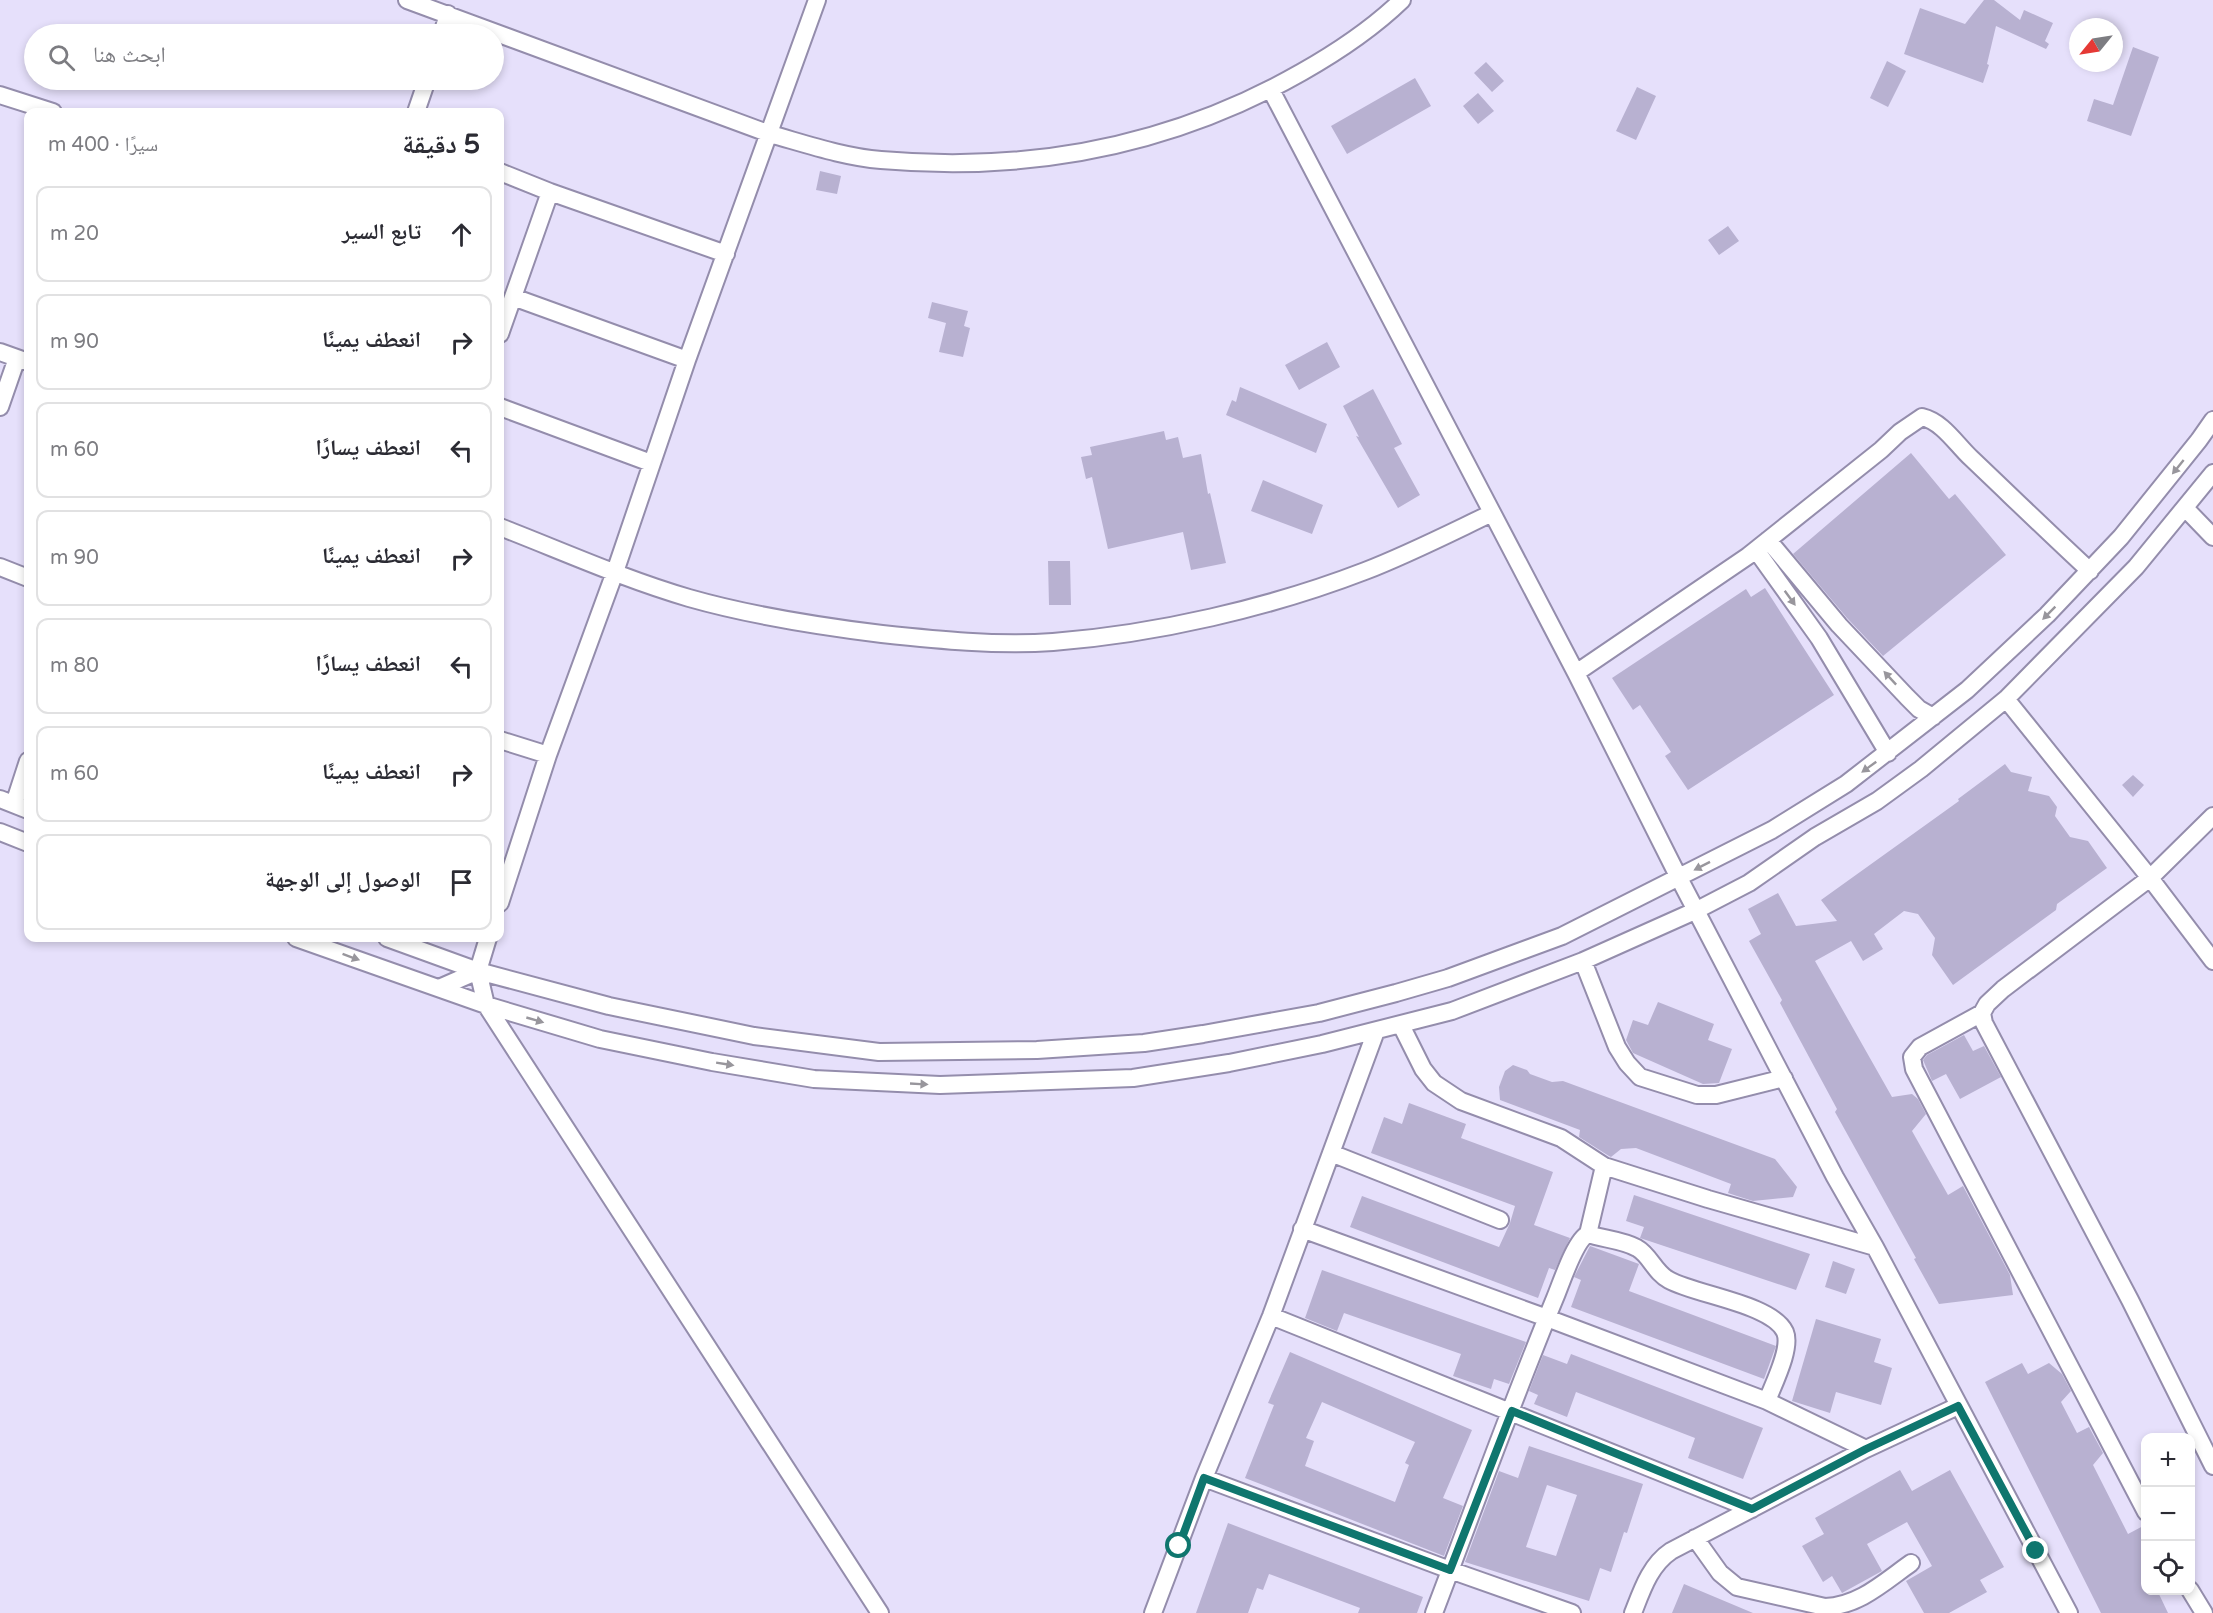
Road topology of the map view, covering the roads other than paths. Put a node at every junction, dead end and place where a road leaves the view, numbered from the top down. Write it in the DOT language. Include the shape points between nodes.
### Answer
graph roads {
  1 [pos="407,0"];
  2 [pos="817,0"];
  3 [pos="1402,0"];
  4 [pos="448,15"];
  5 [pos="445,24"];
  6 [pos="472,24"];
  7 [pos="504,36"];
  8 [pos="424,90"];
  9 [pos="1271,90"];
  10 [pos="0,95"];
  11 [pos="41,108"];
  12 [pos="417,108"];
  13 [pos="770,134"];
  14 [pos="504,174"];
  15 [pos="550,192"];
  16 [pos="726,254"];
  17 [pos="513,297"];
  18 [pos="504,323"];
  19 [pos="0,352"];
  20 [pos="22,360"];
  21 [pos="687,360"];
  22 [pos="0,407"];
  23 [pos="504,408"];
  24 [pos="2213,420"];
  25 [pos="651,463"];
  26 [pos="2213,473"];
  27 [pos="2185,508"];
  28 [pos="1492,513"];
  29 [pos="504,529"];
  30 [pos="2213,537"];
  31 [pos="1762,545"];
  32 [pos="0,567"];
  33 [pos="2090,571"];
  34 [pos="615,572"];
  35 [pos="24,576"];
  36 [pos="1839,625"];
  37 [pos="1819,638"];
  38 [pos="1576,673"];
  39 [pos="2006,699"];
  40 [pos="1933,717"];
  41 [pos="504,741"];
  42 [pos="1888,753"];
  43 [pos="548,755"];
  44 [pos="24,773"];
  45 [pos="14,804"];
  46 [pos="2213,816"];
  47 [pos="0,832"];
  48 [pos="24,841"];
  49 [pos="1679,878"];
  50 [pos="2150,878"];
  51 [pos="504,891"];
  52 [pos="1697,910"];
  53 [pos="307,942"];
  54 [pos="398,942"];
  55 [pos="487,942"];
  56 [pos="1583,961"];
  57 [pos="2213,961"];
  58 [pos="478,971"];
  59 [pos="439,988"];
  60 [pos="486,1005"];
  61 [pos="1982,1013"];
  62 [pos="1401,1025"];
  63 [pos="1376,1031"];
  64 [pos="1784,1078"];
  65 [pos="1331,1153"];
  66 [pos="1604,1166"];
  67 [pos="1500,1220"];
  68 [pos="1302,1229"];
  69 [pos="1588,1234"];
  70 [pos="1875,1246"];
  71 [pos="1271,1316"];
  72 [pos="1547,1318"];
  73 [pos="1767,1401"];
  74 [pos="1958,1406"];
  75 [pos="1512,1411"];
  76 [pos="1866,1449"];
  77 [pos="2213,1466"];
  78 [pos="1204,1478"];
  79 [pos="2141,1504"];
  80 [pos="1752,1509"];
  81 [pos="1695,1538"];
  82 [pos="1911,1563"];
  83 [pos="1450,1570"];
  84 [pos="2193,1595"];
  85 [pos="880,1613"];
  86 [pos="1153,1613"];
  87 [pos="1434,1613"];
  88 [pos="1572,1613"];
  89 [pos="1633,1613"];
  90 [pos="2069,1613"];
  91 [pos="2204,1613"];
  1 -- 4 [label="street"];
  2 -- 13 [label="street"];
  3 -- 9 [label="street" via="1380,21 1334,53"];
  4 -- 5 [label="street"];
  4 -- 6 [label="street"];
  7 -- 13 [label="street"];
  8 -- 12 [label="street"];
  9 -- 13 [label="street" via="1146,139 1017,161 879,160"];
  9 -- 28 [label="street"];
  10 -- 11 [label="street"];
  13 -- 16 [label="street"];
  14 -- 15 [label="street"];
  15 -- 16 [label="street"];
  15 -- 17 [label="street"];
  16 -- 21 [label="street"];
  17 -- 18 [label="street"];
  17 -- 21 [label="street"];
  19 -- 20 [label="street"];
  20 -- 22 [label="street"];
  21 -- 25 [label="street"];
  23 -- 25 [label="street"];
  24 -- 33 [label="street, one-way"];
  25 -- 34 [label="street"];
  26 -- 27 [label="street"];
  27 -- 30 [label="street"];
  27 -- 39 [label="street" via="2136,567"];
  28 -- 34 [label="street" via="1365,571 1291,596 1216,616 1052,642 985,643 769,618 691,598"];
  28 -- 38 [label="street"];
  29 -- 34 [label="street"];
  31 -- 33 [label="street" via="1922,417 1940,425"];
  31 -- 36 [label="street"];
  31 -- 37 [label="street, one-way"];
  31 -- 38 [label="street"];
  32 -- 35 [label="street"];
  33 -- 40 [label="street, one-way" via="2002,658"];
  34 -- 43 [label="street"];
  36 -- 37 [label="street"];
  40 -- 36 [label="street, one-way" via="1913,704"];
  37 -- 42 [label="street"];
  38 -- 49 [label="street"];
  39 -- 50 [label="street"];
  39 -- 52 [label="street" via="1876,801 1749,883"];
  40 -- 42 [label="street"];
  41 -- 43 [label="street"];
  42 -- 49 [label="street, one-way" via="1772,830"];
  43 -- 51 [label="street"];
  44 -- 45 [label="street"];
  46 -- 50 [label="street"];
  47 -- 48 [label="street"];
  49 -- 52 [label="street"];
  49 -- 58 [label="street" via="1562,936 1448,978 1319,1013 1144,1043 1037,1050 879,1052 680,1022"];
  50 -- 57 [label="street"];
  50 -- 61 [label="street" via="2003,989"];
  52 -- 56 [label="street"];
  52 -- 64 [label="street"];
  53 -- 59 [label="street, one-way"];
  54 -- 58 [label="street"];
  55 -- 58 [label="street"];
  56 -- 62 [label="street" via="1452,1011"];
  56 -- 64 [label="street" via="1617,1047 1640,1077 1697,1095 1716,1095"];
  58 -- 59 [label="street"];
  58 -- 60 [label="street"];
  59 -- 60 [label="street"];
  60 -- 63 [label="street, one-way" via="600,1039 712,1062 814,1079 940,1085 1133,1078 1229,1063"];
  60 -- 85 [label="street"];
  61 -- 77 [label="street"];
  61 -- 79 [label="street" via="1920,1047 1912,1057 1914,1070"];
  62 -- 63 [label="street"];
  62 -- 66 [label="street" via="1423,1069 1445,1092 1560,1138"];
  63 -- 65 [label="street"];
  64 -- 70 [label="street"];
  65 -- 67 [label="street"];
  65 -- 68 [label="street"];
  66 -- 69 [label="street"];
  66 -- 70 [label="street"];
  68 -- 71 [label="street"];
  68 -- 72 [label="street"];
  69 -- 72 [label="street" via="1579,1242"];
  69 -- 73 [label="street" via="1636,1248 1670,1281 1759,1311 1776,1321 1788,1341"];
  70 -- 74 [label="street"];
  71 -- 75 [label="street"];
  71 -- 78 [label="street"];
  72 -- 73 [label="street"];
  72 -- 75 [label="street"];
  73 -- 76 [label="street"];
  74 -- 76 [label="street"];
  74 -- 90 [label="street"];
  75 -- 80 [label="street"];
  75 -- 83 [label="street"];
  76 -- 80 [label="street"];
  78 -- 83 [label="street"];
  78 -- 86 [label="street"];
  80 -- 81 [label="street"];
  81 -- 82 [label="street" via="1720,1573 1737,1587 1825,1608 1852,1603"];
  81 -- 89 [label="street" via="1661,1558"];
  83 -- 87 [label="street"];
  83 -- 88 [label="street"];
  84 -- 91 [label="street"];
}
